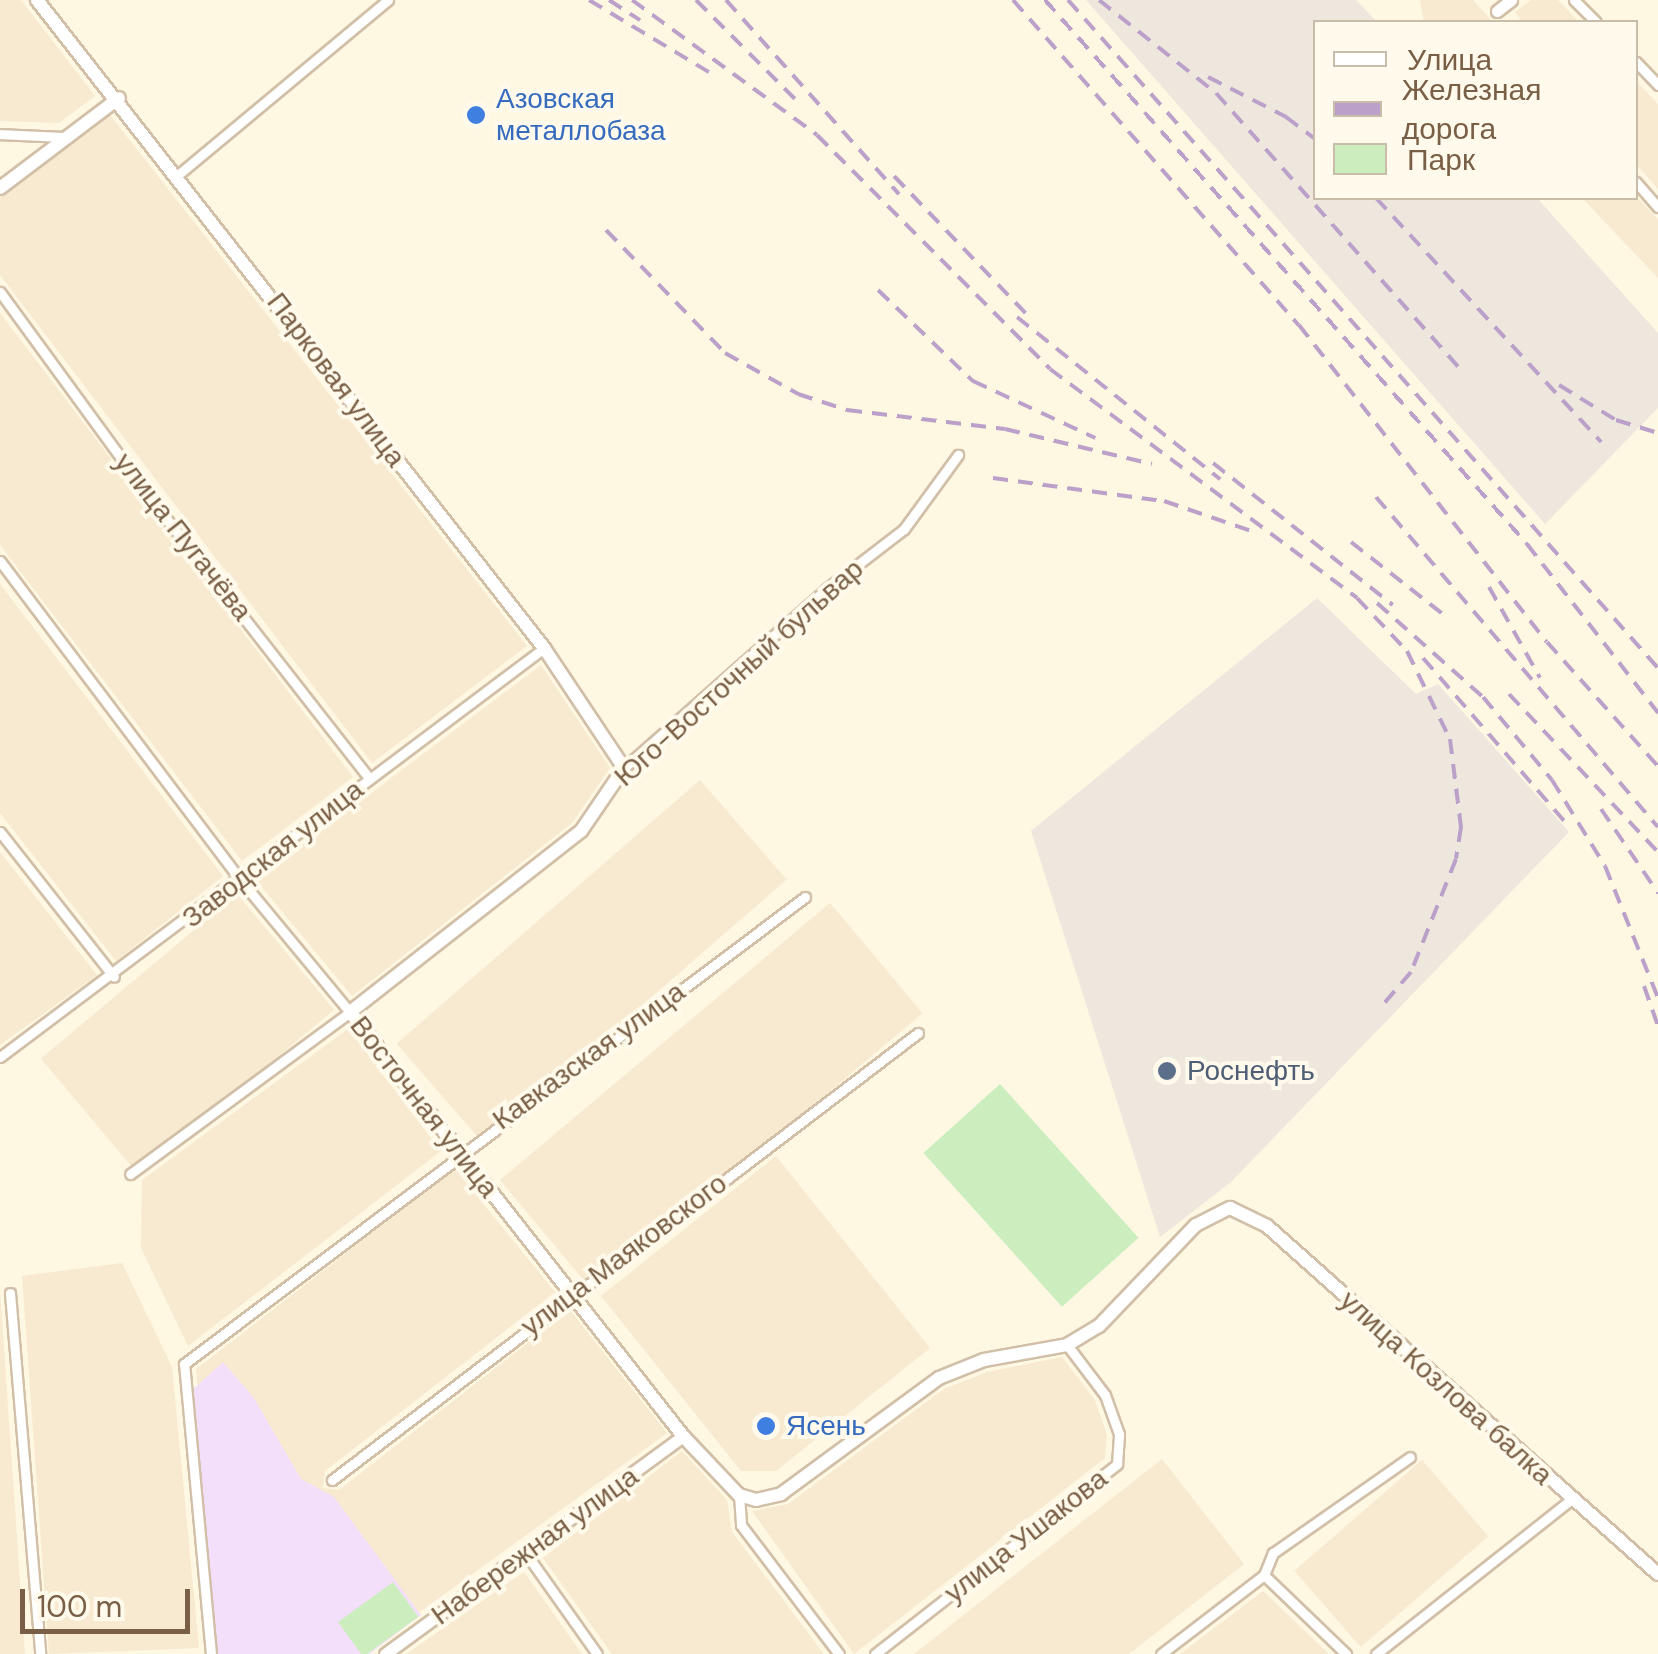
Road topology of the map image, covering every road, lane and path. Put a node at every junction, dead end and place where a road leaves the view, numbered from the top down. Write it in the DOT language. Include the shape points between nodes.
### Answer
graph roads {
  1 [pos="37,0"];
  2 [pos="388,0"];
  3 [pos="1512,0"];
  4 [pos="1574,0"];
  5 [pos="1497,11"];
  6 [pos="1506,20"];
  7 [pos="1594,20"];
  8 [pos="1638,64"];
  9 [pos="1658,85"];
  10 [pos="119,98"];
  11 [pos="0,134"];
  12 [pos="68,137"];
  13 [pos="179,174"];
  14 [pos="1638,184"];
  15 [pos="0,188"];
  16 [pos="1658,207"];
  17 [pos="0,292"];
  18 [pos="958,455"];
  19 [pos="0,561"];
  20 [pos="544,648"];
  21 [pos="624,768"];
  22 [pos="370,779"];
  23 [pos="0,832"];
  24 [pos="239,878"];
  25 [pos="805,898"];
  26 [pos="114,977"];
  27 [pos="350,1012"];
  28 [pos="918,1033"];
  29 [pos="0,1057"];
  30 [pos="457,1153"];
  31 [pos="130,1174"];
  32 [pos="10,1293"];
  33 [pos="572,1294"];
  34 [pos="1068,1344"];
  35 [pos="684,1436"];
  36 [pos="1410,1456"];
  37 [pos="332,1480"];
  38 [pos="738,1495"];
  39 [pos="1569,1500"];
  40 [pos="527,1555"];
  41 [pos="1658,1574"];
  42 [pos="1264,1575"];
  43 [pos="40,1654"];
  44 [pos="211,1654"];
  45 [pos="385,1654"];
  46 [pos="597,1654"];
  47 [pos="839,1654"];
  48 [pos="876,1654"];
  49 [pos="1161,1654"];
  50 [pos="1346,1654"];
  51 [pos="1376,1654"];
  1 -- 10 [label="main road, Парковая улица"];
  2 -- 13 [label="street"];
  3 -- 5 [label="street"];
  4 -- 7 [label="street"];
  5 -- 6 [label="street"];
  8 -- 9 [label="street"];
  10 -- 12 [label="main road"];
  10 -- 13 [label="main road, Парковая улица"];
  11 -- 12 [label="street"];
  12 -- 15 [label="main road"];
  13 -- 20 [label="main road, Парковая улица"];
  14 -- 16 [label="street"];
  17 -- 22 [label="street, улица Пугачёва"];
  18 -- 21 [label="street, Юго-Восточный бульвар" via="904,529 826,589"];
  19 -- 24 [label="street, Восточная улица"];
  20 -- 21 [label="main road, Парковая улица"];
  20 -- 22 [label="street, Заводская улица"];
  21 -- 27 [label="main road, Юго-Восточный бульвар" via="581,831"];
  22 -- 24 [label="street, Заводская улица"];
  23 -- 26 [label="street"];
  24 -- 26 [label="street, Заводская улица"];
  24 -- 27 [label="street, Восточная улица"];
  25 -- 30 [label="street, Кавказская улица"];
  26 -- 29 [label="street, Заводская улица"];
  27 -- 30 [label="main road, Восточная улица"];
  27 -- 31 [label="street, Юго-Восточный бульвар"];
  28 -- 33 [label="street, улица Маяковского"];
  30 -- 33 [label="main road, Восточная улица"];
  30 -- 44 [label="street, Кавказская улица" via="184,1364"];
  32 -- 43 [label="street"];
  33 -- 35 [label="main road, Восточная улица"];
  33 -- 37 [label="street, улица Маяковского"];
  34 -- 38 [label="main road" via="984,1360 939,1378 781,1494 756,1500"];
  34 -- 39 [label="main road, улица Козлова балка" via="1099,1326 1196,1224 1230,1208 1267,1226"];
  34 -- 48 [label="street, улица Ушакова" via="1105,1395 1120,1434 1117,1464"];
  35 -- 38 [label="main road, Восточная улица"];
  35 -- 40 [label="street, Набережная улица"];
  36 -- 42 [label="street" via="1273,1553"];
  38 -- 47 [label="street, Восточная улица" via="741,1525"];
  39 -- 41 [label="main road, улица Козлова балка"];
  39 -- 51 [label="street"];
  40 -- 45 [label="street, Набережная улица"];
  40 -- 46 [label="street"];
  42 -- 49 [label="street"];
  42 -- 50 [label="street"];
}
